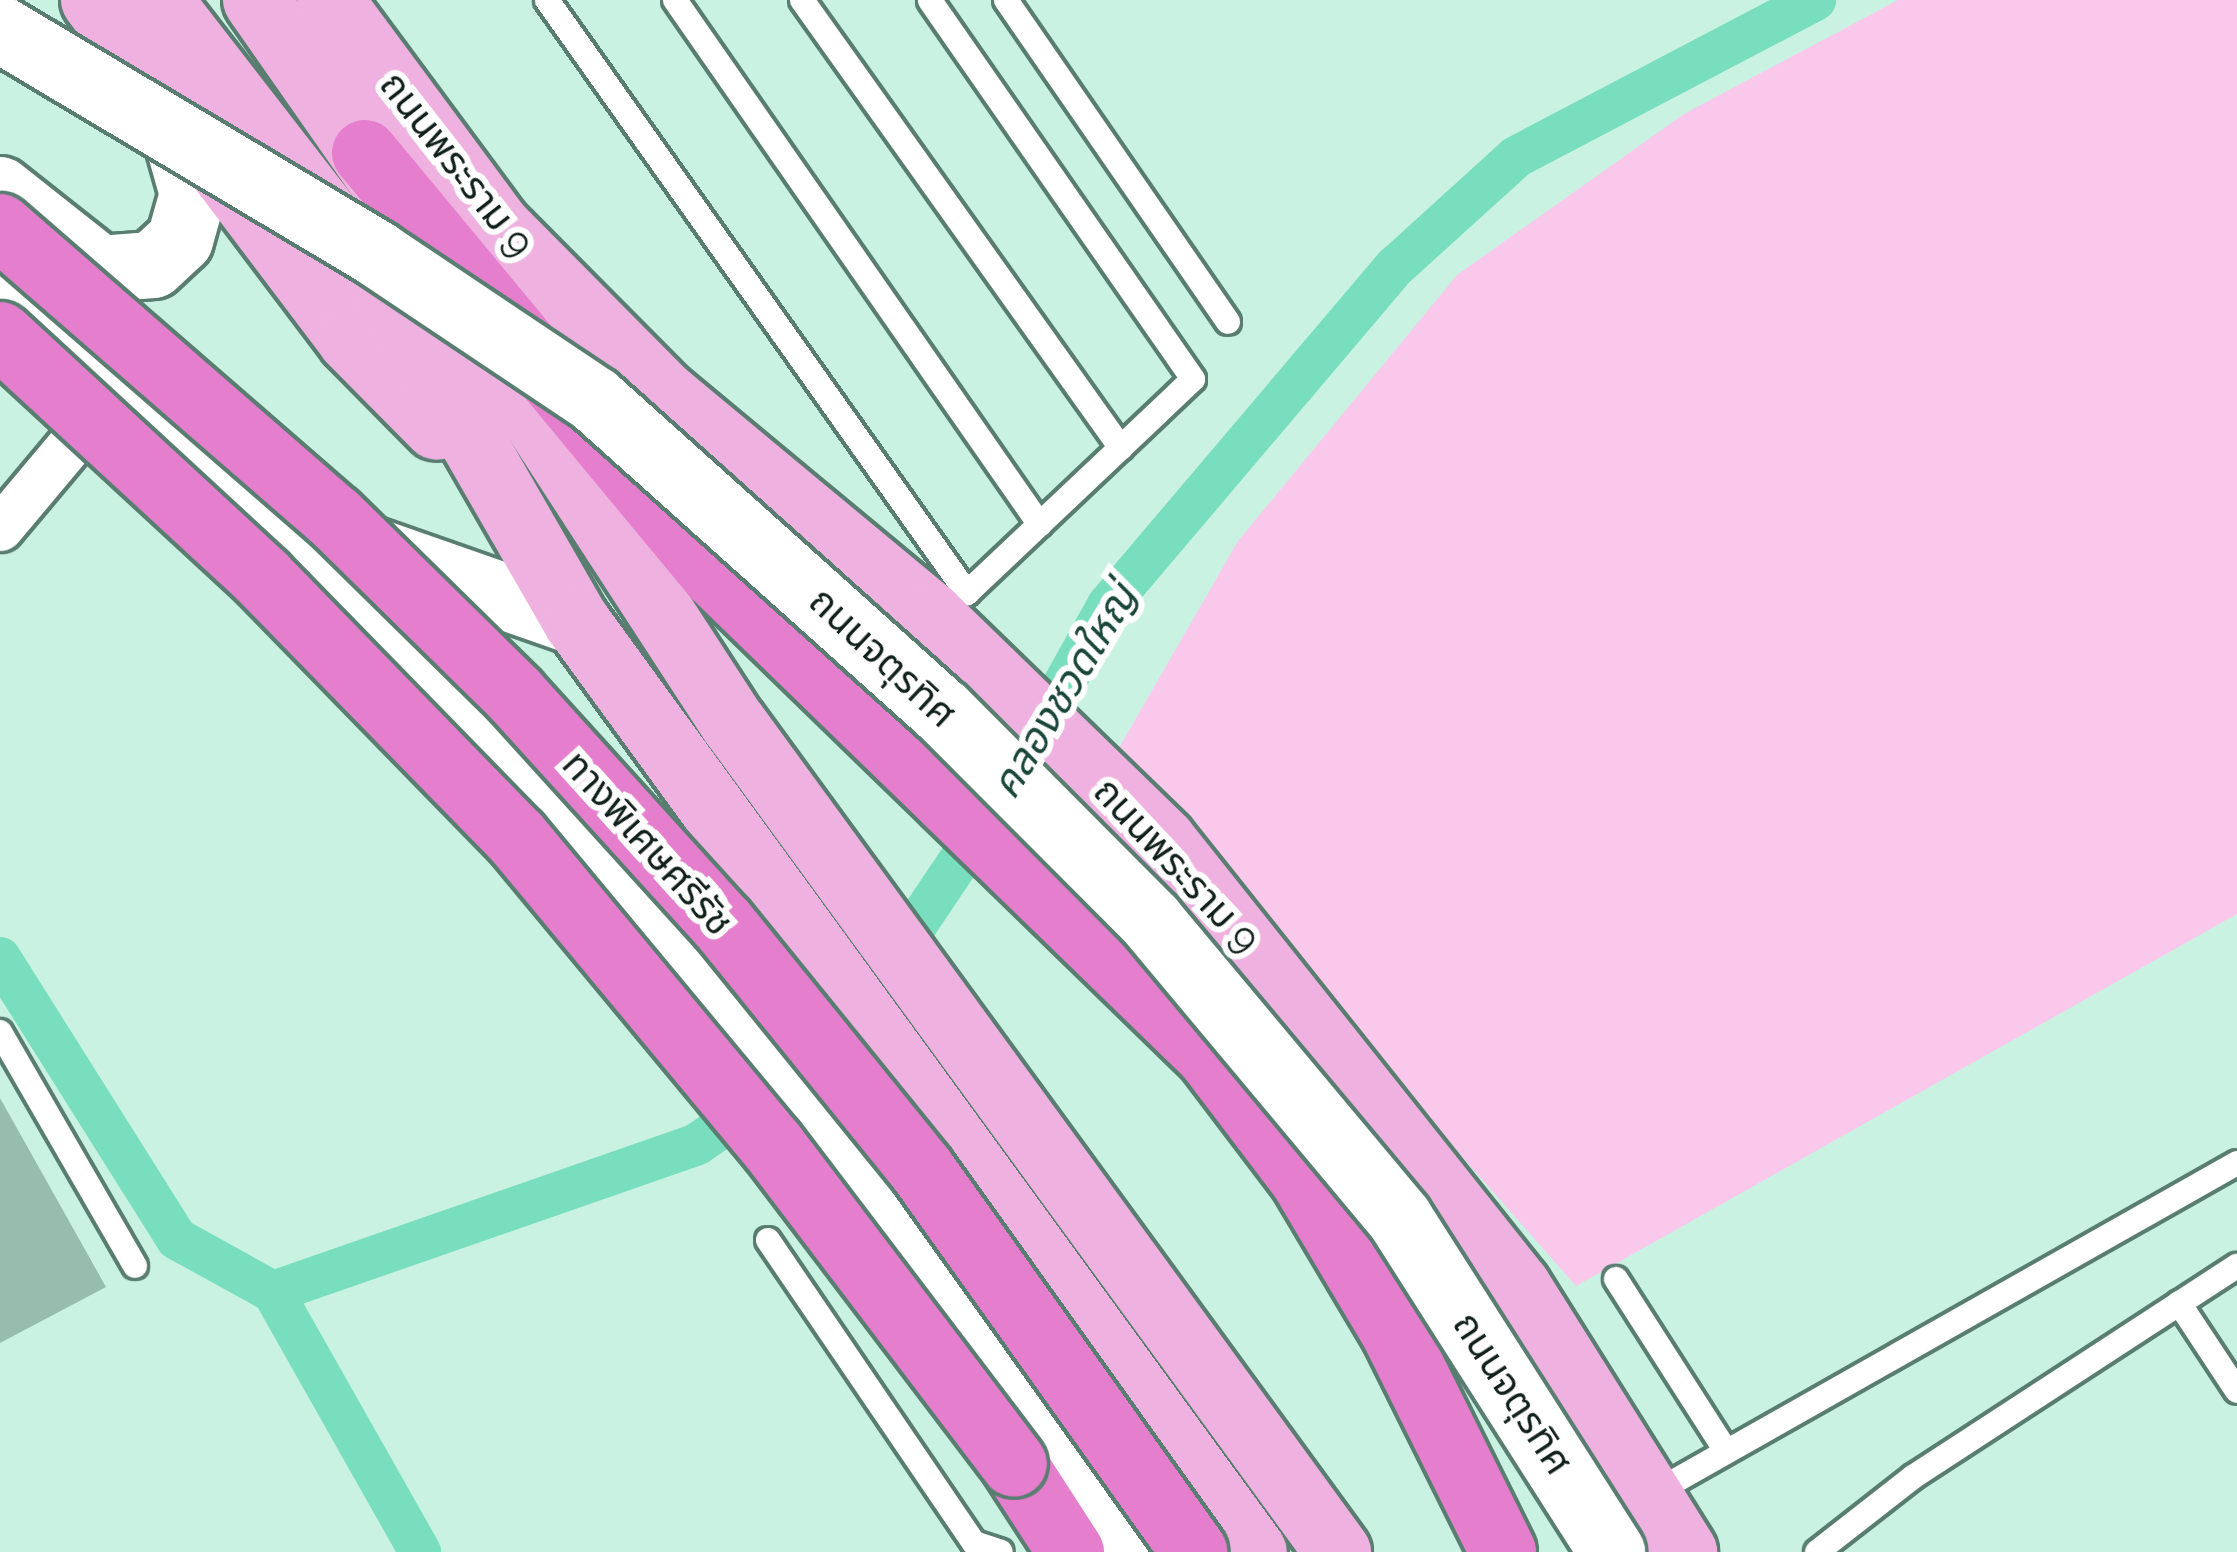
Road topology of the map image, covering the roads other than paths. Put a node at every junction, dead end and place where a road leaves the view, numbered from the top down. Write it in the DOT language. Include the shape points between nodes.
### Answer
graph roads {
  1 [pos="94,0"];
  2 [pos="160,0"];
  3 [pos="256,0"];
  4 [pos="330,0"];
  5 [pos="547,0"];
  6 [pos="675,0"];
  7 [pos="802,0"];
  8 [pos="931,0"];
  9 [pos="1006,0"];
  10 [pos="0,29"];
  11 [pos="165,94"];
  12 [pos="365,153"];
  13 [pos="0,190"];
  14 [pos="497,226"];
  15 [pos="0,227"];
  16 [pos="100,269"];
  17 [pos="0,298"];
  18 [pos="1228,322"];
  19 [pos="0,335"];
  20 [pos="116,390"];
  21 [pos="1121,448"];
  22 [pos="500,490"];
  23 [pos="245,506"];
  24 [pos="1040,525"];
  25 [pos="0,529"];
  26 [pos="714,574"];
  27 [pos="577,622"];
  28 [pos="0,1032"];
  29 [pos="2237,1163"];
  30 [pos="768,1240"];
  31 [pos="134,1266"];
  32 [pos="2237,1266"];
  33 [pos="1616,1279"];
  34 [pos="2180,1303"];
  35 [pos="2237,1391"];
  36 [pos="1726,1450"];
  37 [pos="1652,1494"];
  38 [pos="1001,1552"];
  39 [pos="1071,1552"];
  40 [pos="1129,1552"];
  41 [pos="1194,1552"];
  42 [pos="1254,1552"];
  43 [pos="1338,1552"];
  44 [pos="1503,1552"];
  45 [pos="1612,1552"];
  46 [pos="1684,1552"];
  47 [pos="1817,1552"];
  1 -- 11 [label="main road"];
  2 -- 22 [label="main road" via="391,299"];
  3 -- 12 [label="main road, ถนนพระราม 9"];
  4 -- 14 [label="main road, ถนนพระราม 9"];
  5 -- 24 [label="lane" via="967,593"];
  6 -- 24 [label="lane"];
  7 -- 21 [label="lane"];
  8 -- 21 [label="lane" via="1193,379"];
  9 -- 18 [label="lane"];
  10 -- 45 [label="main road, ถนนจตุรทิศ, bridge" via="376,254 595,400 942,711 1151,921 1400,1219"];
  11 -- 16 [label="main road" via="193,194 179,240 153,266"];
  11 -- 22 [label="main road" via="351,340"];
  12 -- 26 [label="highway"];
  12 -- 43 [label="main road, ถนนพระราม 9" via="734,724"];
  13 -- 16 [label="main road"];
  14 -- 26 [label="main road"];
  14 -- 37 [label="main road, ถนนพระราม 9" via="665,395 931,616 1163,841 1517,1287"];
  15 -- 41 [label="highway, ทางพิเศษศรีรัช, bridge" via="334,517 515,694 722,923 922,1170"];
  16 -- 20 [label="main road" via="130,316"];
  17 -- 20 [label="main road"];
  19 -- 39 [label="highway, bridge" via="263,578 516,837 772,1145"];
  20 -- 23 [label="main road"];
  20 -- 25 [label="street"];
  21 -- 24 [label="lane"];
  22 -- 27 [label="main road"];
  23 -- 27 [label="main road"];
  23 -- 40 [label="main road" via="428,687 730,1034 994,1357"];
  26 -- 44 [label="highway" via="1209,1055 1303,1179 1395,1334"];
  27 -- 42 [label="main road"];
  28 -- 31 [label="lane"];
  29 -- 36 [label="lane"];
  30 -- 38 [label="lane" via="974,1543"];
  32 -- 34 [label="lane"];
  33 -- 36 [label="lane"];
  34 -- 35 [label="lane"];
  34 -- 47 [label="lane" via="1913,1477"];
  36 -- 37 [label="lane"];
  37 -- 46 [label="main road, ถนนพระราม 9"];
}
